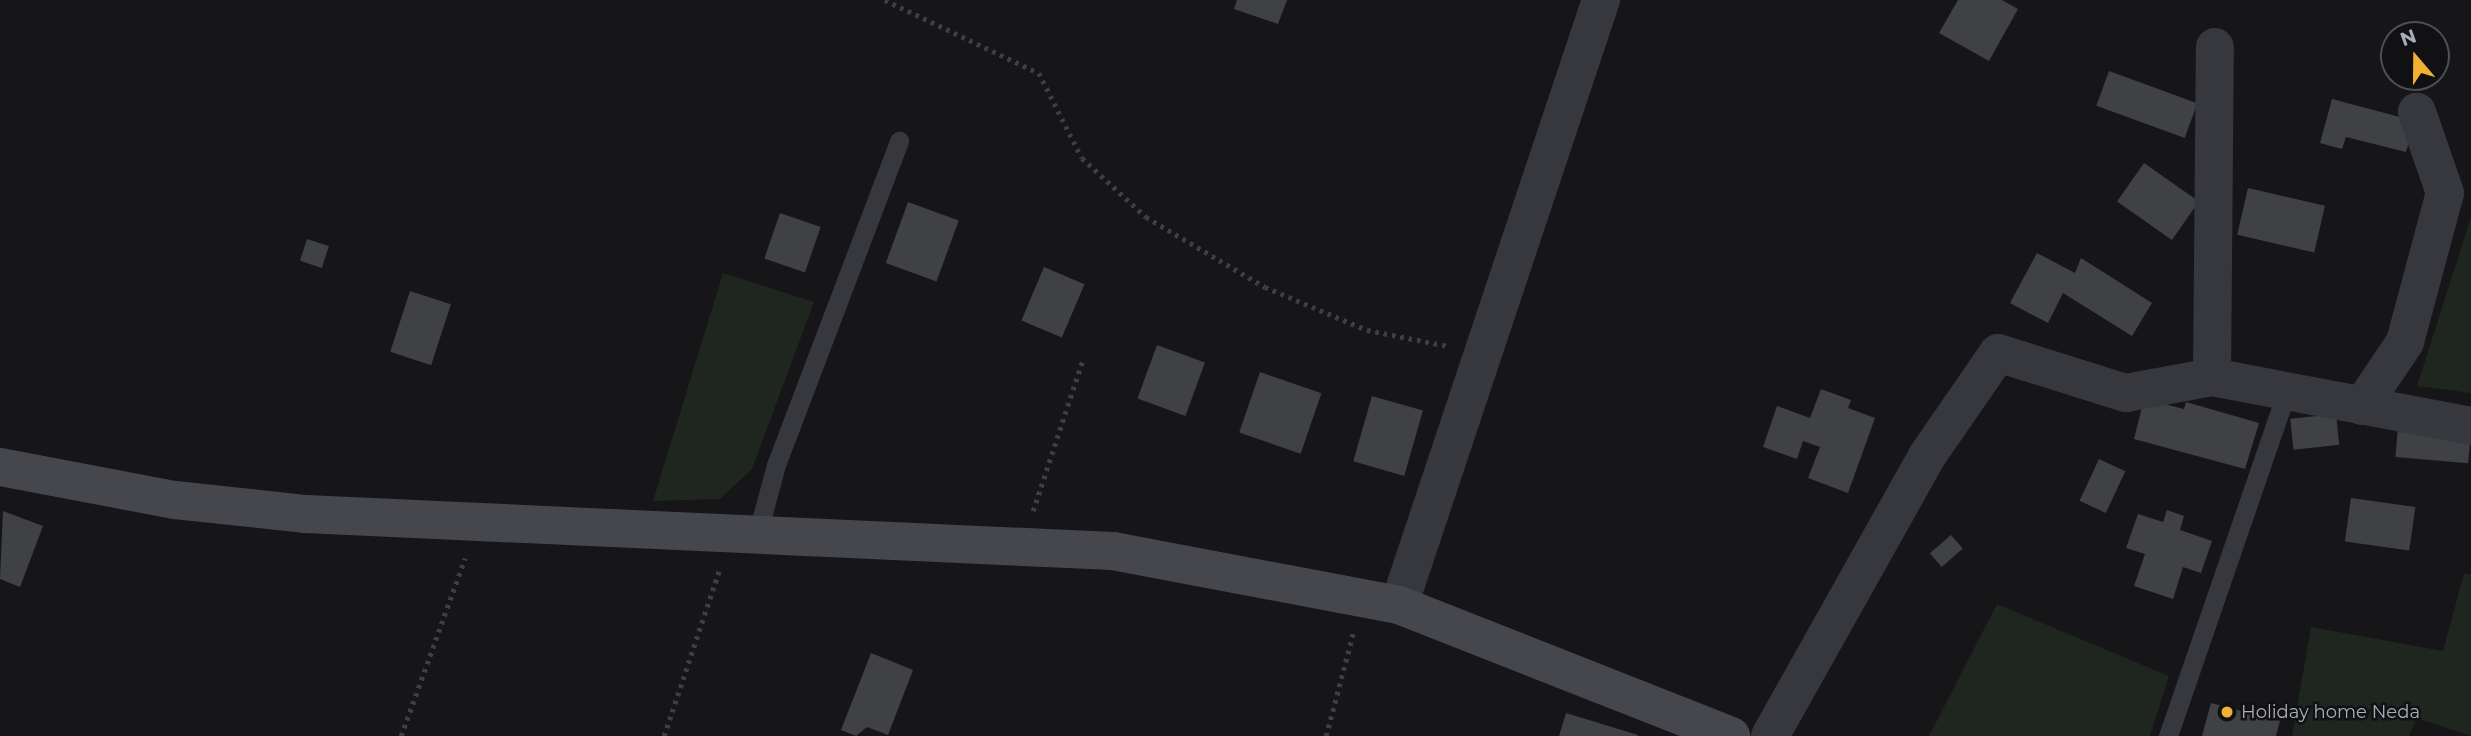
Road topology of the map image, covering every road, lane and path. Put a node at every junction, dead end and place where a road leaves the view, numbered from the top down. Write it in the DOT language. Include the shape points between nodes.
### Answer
graph roads {
  1 [pos="885,0"];
  2 [pos="1601,0"];
  3 [pos="2214,47"];
  4 [pos="2417,112"];
  5 [pos="899,141"];
  6 [pos="1483,353"];
  7 [pos="1083,359"];
  8 [pos="2212,377"];
  9 [pos="2287,391"];
  10 [pos="2362,406"];
  11 [pos="2471,426"];
  12 [pos="0,467"];
  13 [pos="479,521"];
  14 [pos="713,530"];
  15 [pos="758,532"];
  16 [pos="1031,546"];
  17 [pos="1362,598"];
  18 [pos="1399,605"];
  19 [pos="401,736"];
  20 [pos="664,736"];
  21 [pos="1326,736"];
  22 [pos="1731,736"];
  23 [pos="1770,736"];
  24 [pos="2168,736"];
  1 -- 6 [label="path" via="1039,73 1083,158 1146,216 1242,273 1367,330"];
  2 -- 6 [label="street"];
  3 -- 8 [label="street"];
  4 -- 10 [label="street" via="2445,193 2405,342"];
  5 -- 15 [label="lane" via="776,465"];
  6 -- 18 [label="street"];
  7 -- 16 [label="path" via="1033,511"];
  8 -- 9 [label="street"];
  8 -- 23 [label="street" via="2126,393 1998,353 1927,456"];
  9 -- 10 [label="street"];
  9 -- 24 [label="lane"];
  10 -- 11 [label="street"];
  12 -- 13 [label="main road" via="175,500"];
  13 -- 14 [label="main road"];
  13 -- 19 [label="path"];
  14 -- 15 [label="main road"];
  14 -- 20 [label="path" via="721,565"];
  15 -- 16 [label="main road"];
  16 -- 17 [label="main road" via="1113,551"];
  17 -- 18 [label="main road"];
  17 -- 21 [label="path"];
  18 -- 22 [label="main road"];
}
